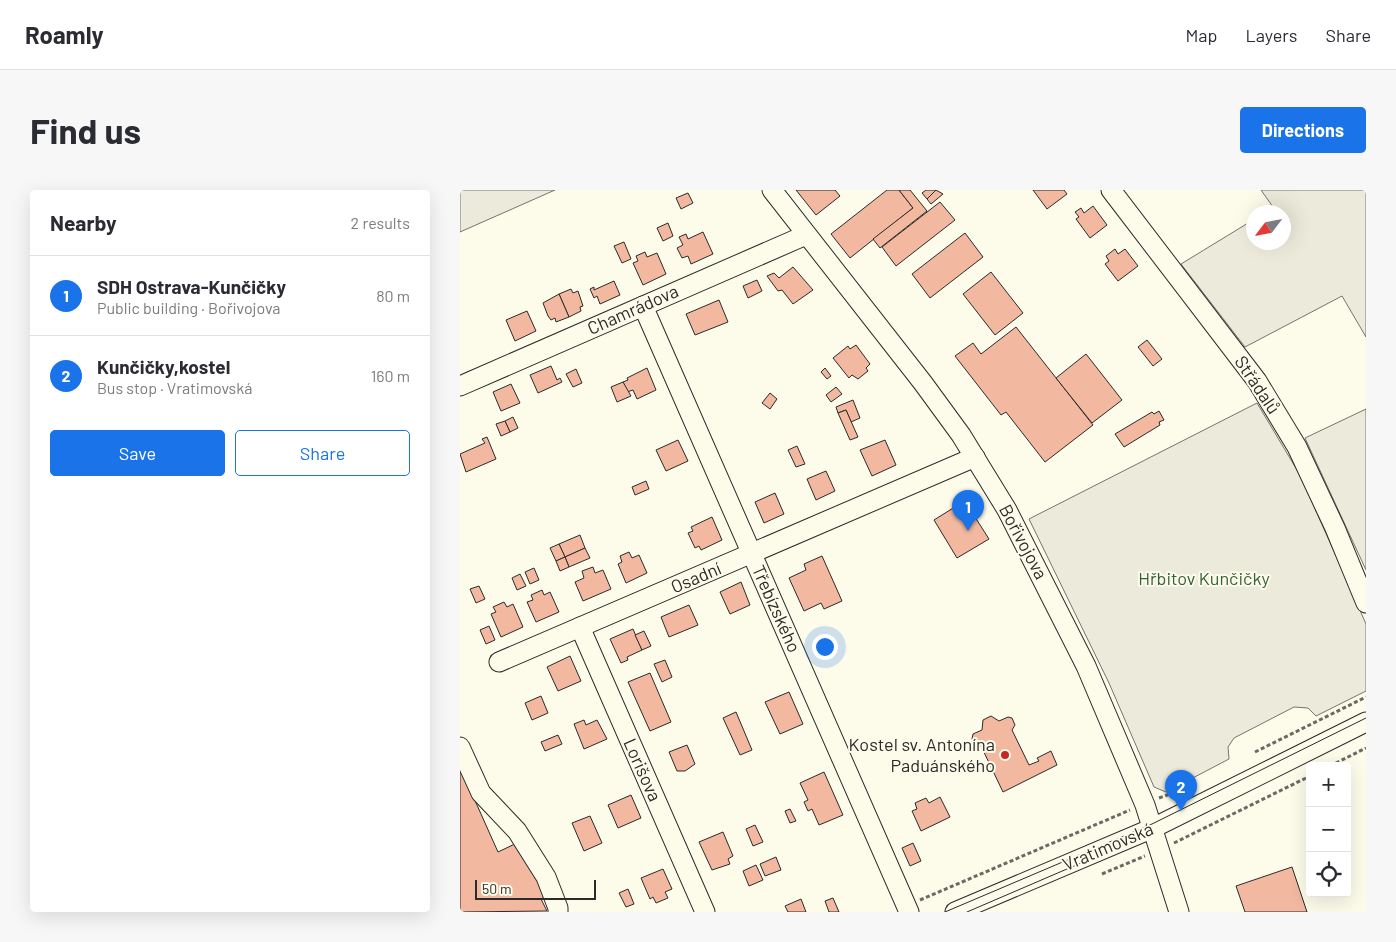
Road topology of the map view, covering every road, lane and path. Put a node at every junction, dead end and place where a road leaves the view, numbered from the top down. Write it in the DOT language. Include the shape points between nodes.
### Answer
graph roads {
  1 [pos="772,190"];
  2 [pos="1111,190"];
  3 [pos="806,235"];
  4 [pos="643,306"];
  5 [pos="460,386"];
  6 [pos="975,457"];
  7 [pos="752,554"];
  8 [pos="1366,603"];
  9 [pos="580,627"];
  10 [pos="499,662"];
  11 [pos="1366,697"];
  12 [pos="1366,722"];
  13 [pos="460,747"];
  14 [pos="1366,748"];
  15 [pos="1255,752"];
  16 [pos="1338,762"];
  17 [pos="1306,778"];
  18 [pos="1170,794"];
  19 [pos="1145,805"];
  20 [pos="1153,828"];
  21 [pos="1159,851"];
  22 [pos="1102,874"];
  23 [pos="907,909"];
  24 [pos="558,912"];
  25 [pos="705,912"];
  26 [pos="956,912"];
  27 [pos="1179,912"];
  1 -- 3 [label="street, Bořivojova"];
  2 -- 8 [label="street, Střádalů" via="1257,381 1297,447"];
  3 -- 4 [label="street, Chamrádova"];
  3 -- 6 [label="street, Bořivojova" via="923,383"];
  4 -- 5 [label="street, Chamrádova"];
  4 -- 7 [label="street, Třebízského"];
  6 -- 7 [label="street, Osadní"];
  6 -- 19 [label="street, Bořivojova" via="1035,561 1086,666"];
  7 -- 9 [label="street, Osadní"];
  7 -- 23 [label="street, Třebízského"];
  9 -- 10 [label="street, Osadní"];
  9 -- 25 [label="street, Lorišova"];
  11 -- 15 [label="path"];
  12 -- 20 [label="street, Vratimovská"];
  13 -- 24 [label="street" via="481,793 517,831 546,877"];
  14 -- 16 [label="path"];
  17 -- 21 [label="path"];
  18 -- 19 [label="path"];
  19 -- 20 [label="street, Bořivojova"];
  19 -- 23 [label="path"];
  20 -- 21 [label="street, Bořivojova"];
  20 -- 26 [label="street, Vratimovská"];
  21 -- 22 [label="path"];
  21 -- 27 [label="street, Bořivojova"];
}
